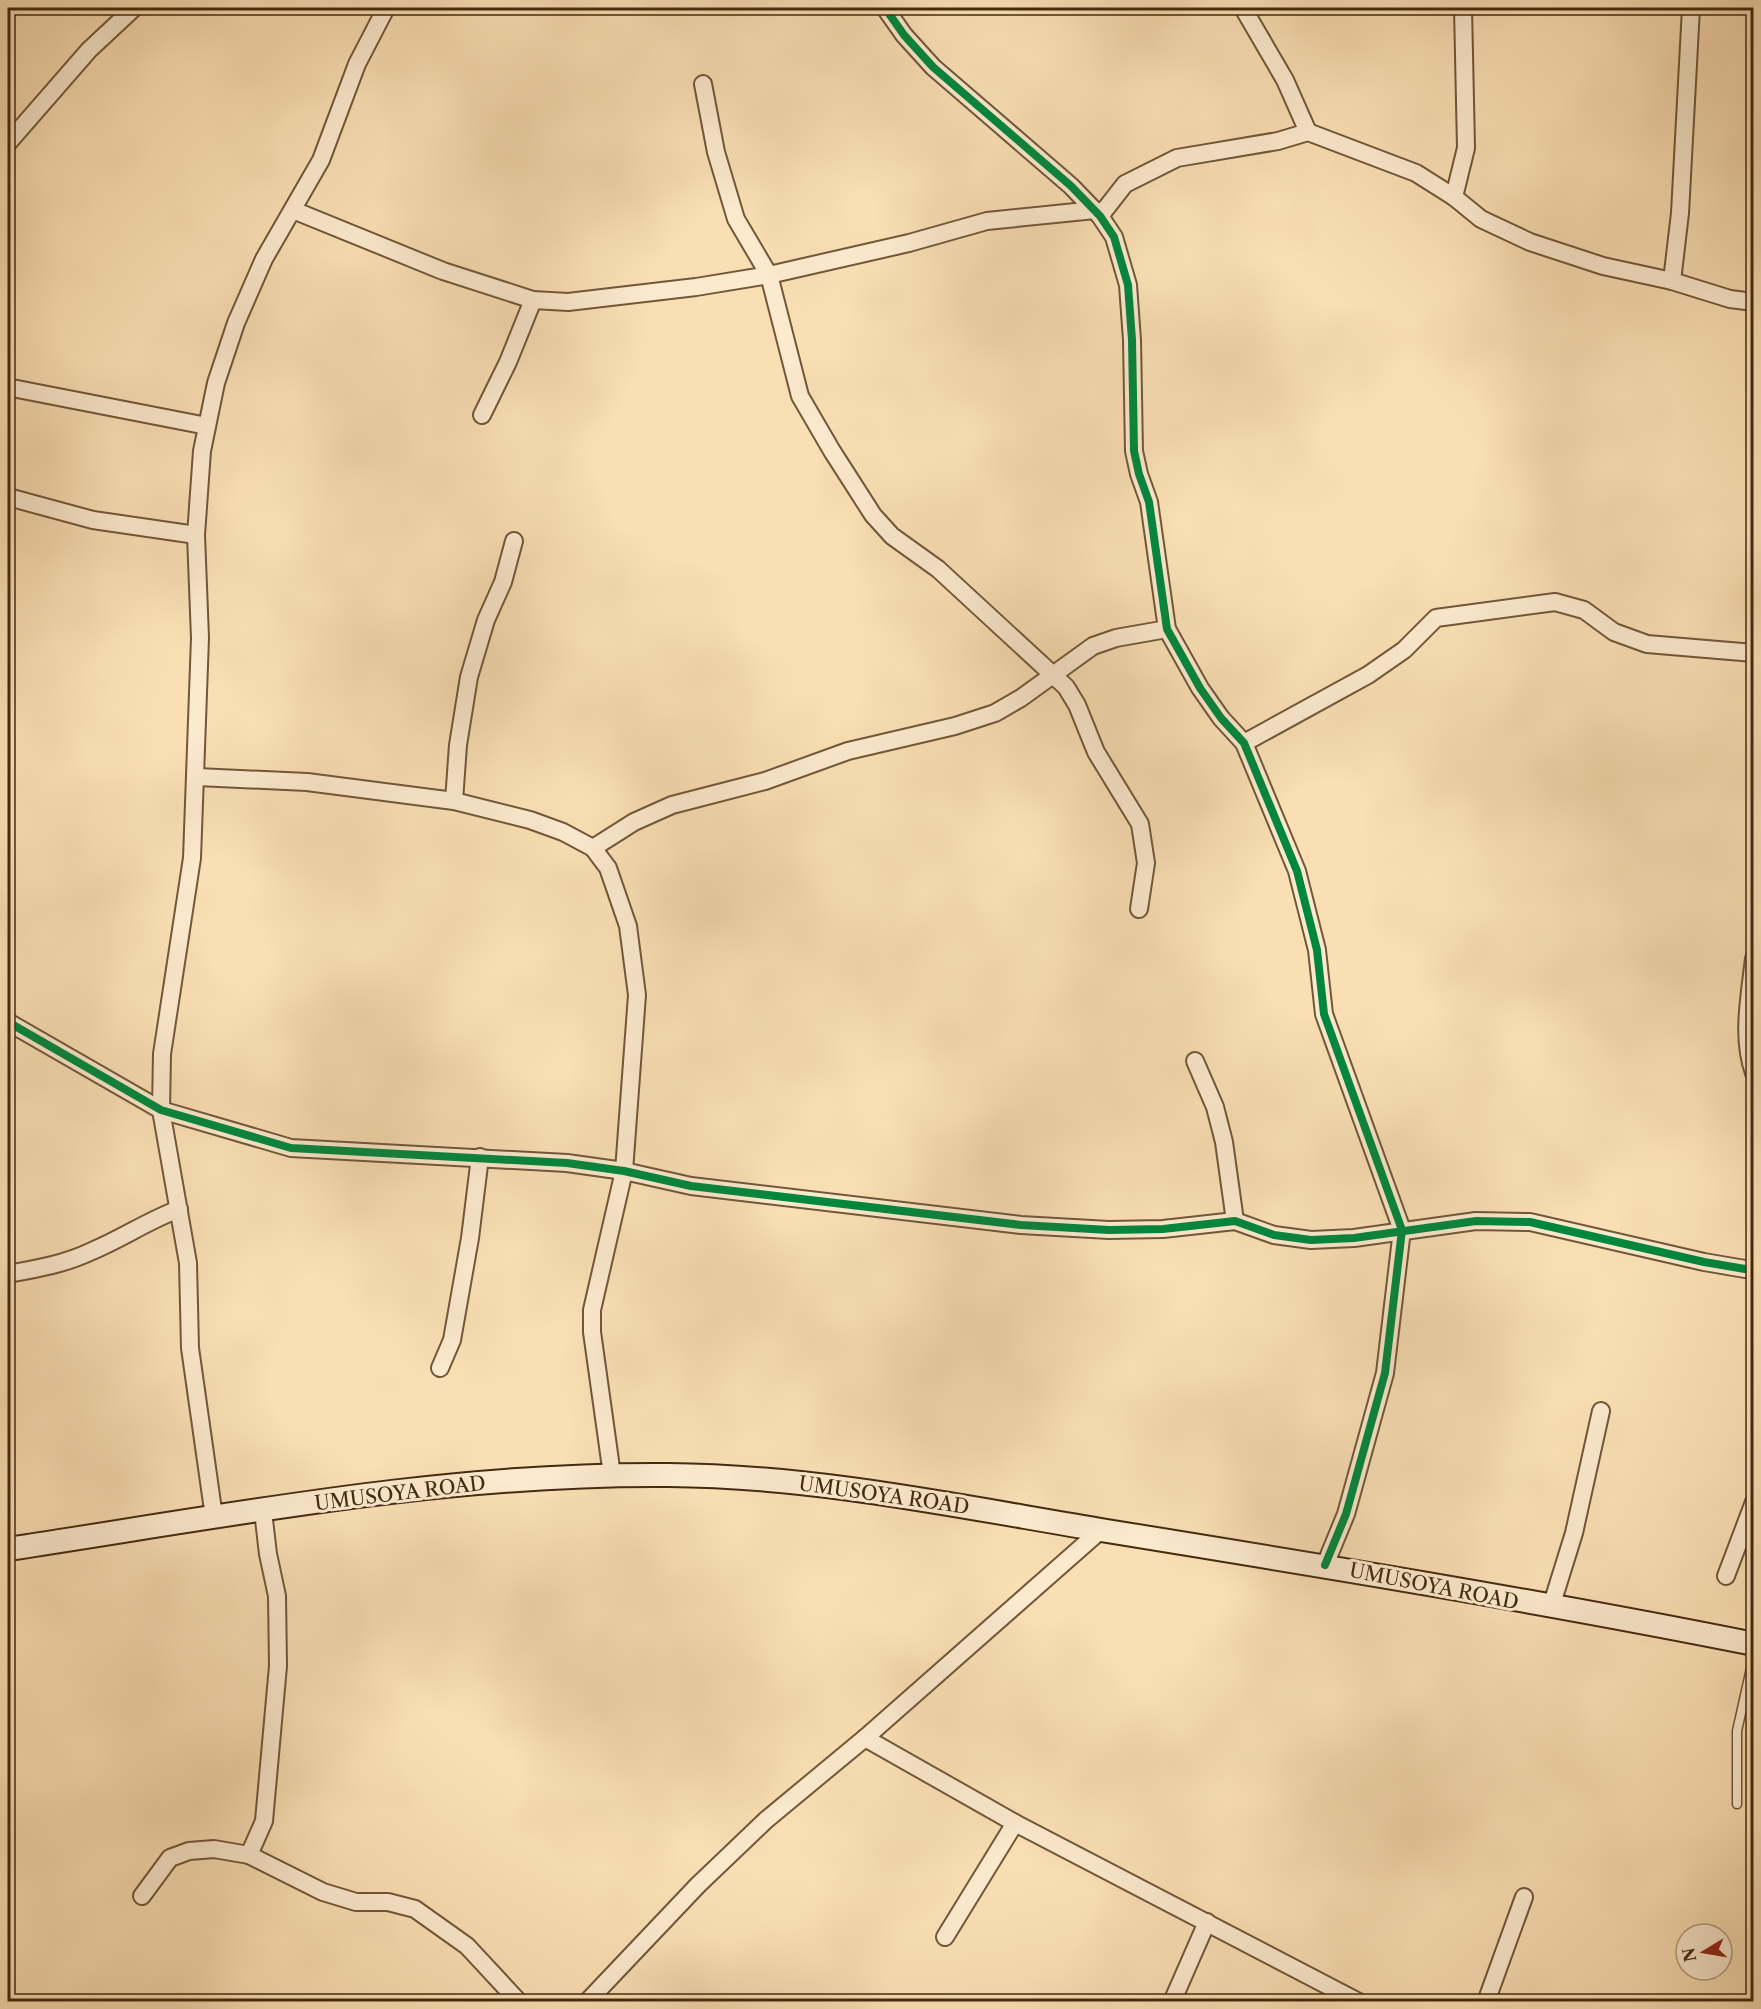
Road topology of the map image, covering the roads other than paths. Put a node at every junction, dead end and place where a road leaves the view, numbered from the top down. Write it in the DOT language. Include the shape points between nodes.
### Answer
graph roads {
  1 [pos="134,8"];
  2 [pos="386,8"];
  3 [pos="885,8"];
  4 [pos="1242,8"];
  5 [pos="1463,8"];
  6 [pos="1691,8"];
  7 [pos="703,84"];
  8 [pos="1308,132"];
  9 [pos="8,143"];
  10 [pos="1454,197"];
  11 [pos="293,210"];
  12 [pos="1097,213"];
  13 [pos="769,275"];
  14 [pos="1672,281"];
  15 [pos="533,300"];
  16 [pos="1754,302"];
  17 [pos="12,388"];
  18 [pos="482,415"];
  19 [pos="207,426"];
  20 [pos="8,496"];
  21 [pos="196,535"];
  22 [pos="514,541"];
  23 [pos="1167,629"];
  24 [pos="1754,653"];
  25 [pos="1054,675"];
  26 [pos="1245,743"];
  27 [pos="196,777"];
  28 [pos="454,801"];
  29 [pos="593,848"];
  30 [pos="1138,909"];
  31 [pos="1754,958"];
  32 [pos="8,1022"];
  33 [pos="1195,1061"];
  34 [pos="1754,1073"];
  35 [pos="161,1110"];
  36 [pos="480,1157"];
  37 [pos="624,1171"];
  38 [pos="179,1209"];
  39 [pos="1235,1221"];
  40 [pos="1402,1230"];
  41 [pos="1754,1268"];
  42 [pos="8,1274"];
  43 [pos="440,1368"];
  44 [pos="1601,1410"];
  45 [pos="612,1475"];
  46 [pos="1754,1502"];
  47 [pos="263,1511"];
  48 [pos="214,1517"];
  49 [pos="1101,1530"];
  50 [pos="8,1550"];
  51 [pos="1325,1565"];
  52 [pos="1726,1576"];
  53 [pos="1551,1607"];
  54 [pos="1754,1644"];
  55 [pos="1754,1655"];
  56 [pos="865,1738"];
  57 [pos="1737,1804"];
  58 [pos="1015,1823"];
  59 [pos="249,1855"];
  60 [pos="142,1896"];
  61 [pos="1524,1897"];
  62 [pos="1207,1922"];
  63 [pos="945,1937"];
  64 [pos="519,2001"];
  65 [pos="587,2001"];
  66 [pos="1172,2001"];
  67 [pos="1359,2001"];
  68 [pos="1486,2001"];
  1 -- 9 [label="street" via="89,50"];
  2 -- 11 [label="street" via="357,64 321,160"];
  3 -- 12 [label="street" via="933,67"];
  4 -- 8 [label="street" via="1285,80"];
  5 -- 10 [label="street" via="1466,148"];
  6 -- 14 [label="street" via="1680,213"];
  7 -- 13 [label="street" via="716,152 736,219"];
  8 -- 10 [label="street" via="1416,173"];
  8 -- 12 [label="street" via="1177,158 1125,184"];
  10 -- 14 [label="street" via="1481,219 1530,242 1603,266"];
  11 -- 15 [label="street" via="443,271"];
  11 -- 19 [label="street" via="264,259 236,323"];
  12 -- 13 [label="street" via="987,221"];
  12 -- 23 [label="street" via="1114,237 1128,285 1134,451 1149,502"];
  13 -- 15 [label="street" via="621,297 568,302"];
  13 -- 25 [label="street" via="800,396 873,515 892,536 938,569"];
  14 -- 16 [label="street" via="1730,299"];
  15 -- 18 [label="street"];
  17 -- 19 [label="street"];
  19 -- 21 [label="street"];
  20 -- 21 [label="street" via="93,520"];
  21 -- 27 [label="street" via="200,638"];
  22 -- 28 [label="street" via="469,677"];
  23 -- 25 [label="street" via="1094,646"];
  23 -- 26 [label="street" via="1205,695"];
  24 -- 26 [label="street" via="1647,644 1614,632 1584,610 1555,602 1436,618 1404,650 1368,675"];
  25 -- 29 [label="street" via="994,713 848,751 765,781 672,805 634,822"];
  25 -- 30 [label="street" via="1077,705 1096,752 1140,824 1146,863"];
  26 -- 40 [label="street" via="1297,871 1317,950 1324,1014"];
  27 -- 28 [label="street" via="307,782"];
  27 -- 35 [label="street" via="192,858 162,1054"];
  28 -- 29 [label="street" via="530,820"];
  29 -- 37 [label="street" via="609,868 628,926 637,995"];
  31 -- 34 [label="street" via="1748,1030 1748,1053"];
  32 -- 35 [label="street"];
  33 -- 39 [label="street" via="1215,1107 1224,1142"];
  35 -- 36 [label="street" via="291,1149"];
  35 -- 38 [label="street"];
  36 -- 37 [label="street"];
  36 -- 43 [label="street" via="452,1340"];
  37 -- 39 [label="street" via="691,1186 1021,1226 1152,1230"];
  37 -- 45 [label="street" via="592,1310"];
  38 -- 42 [label="street" via="147,1221 82,1256"];
  38 -- 48 [label="street" via="188,1263 190,1348"];
  39 -- 40 [label="street" via="1275,1235 1311,1240"];
  40 -- 41 [label="street" via="1476,1221 1530,1222 1704,1262"];
  40 -- 51 [label="street" via="1385,1373 1346,1514"];
  44 -- 53 [label="street" via="1574,1533"];
  45 -- 47 [label="main road, UMUSOYA ROAD" via="474,1482"];
  45 -- 49 [label="main road, UMUSOYA ROAD" via="730,1477 843,1488"];
  46 -- 52 [label="street"];
  47 -- 48 [label="main road, UMUSOYA ROAD"];
  47 -- 59 [label="street" via="267,1554 278,1596 278,1666 264,1821"];
  48 -- 50 [label="main road, UMUSOYA ROAD"];
  49 -- 51 [label="main road, UMUSOYA ROAD"];
  49 -- 56 [label="street"];
  51 -- 53 [label="main road, UMUSOYA ROAD"];
  53 -- 54 [label="main road, UMUSOYA ROAD"];
  55 -- 57 [label="lane" via="1737,1731"];
  56 -- 58 [label="street"];
  56 -- 65 [label="street" via="766,1820"];
  58 -- 62 [label="street"];
  58 -- 63 [label="street"];
  59 -- 60 [label="street" via="189,1851 171,1858"];
  59 -- 64 [label="street" via="323,1892 356,1902 388,1902 415,1909 467,1946"];
  61 -- 68 [label="street"];
  62 -- 66 [label="street"];
  62 -- 67 [label="street"];
}
